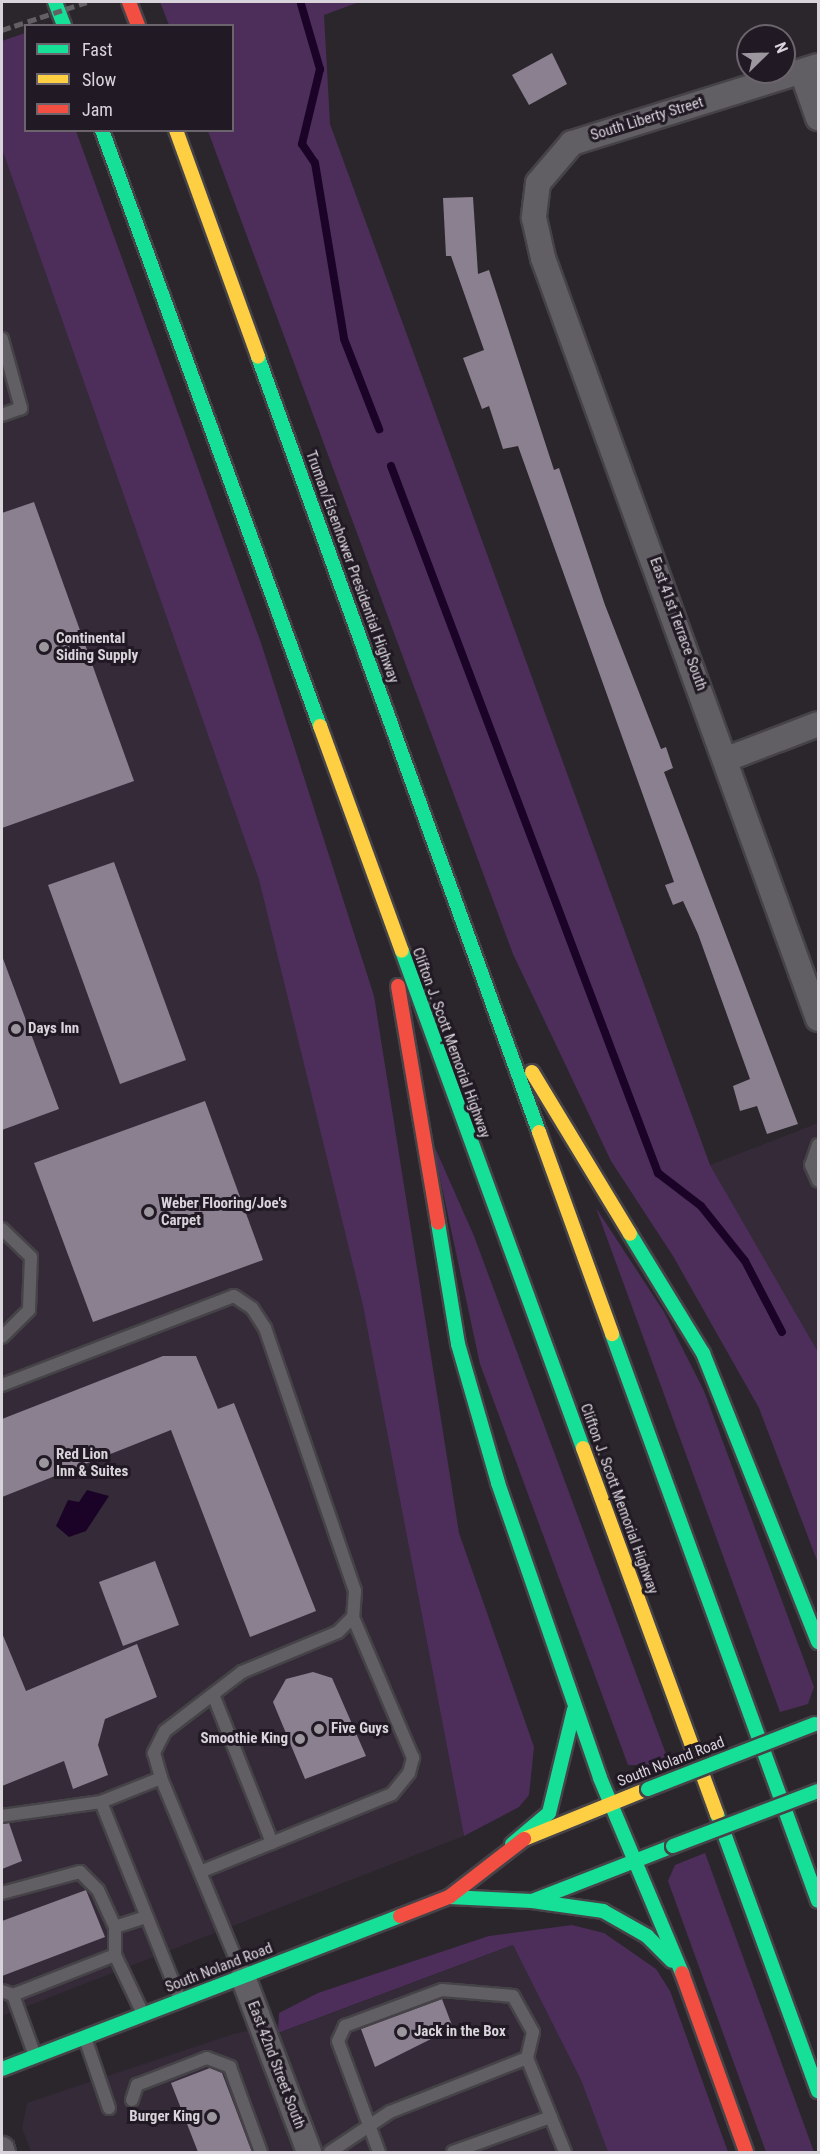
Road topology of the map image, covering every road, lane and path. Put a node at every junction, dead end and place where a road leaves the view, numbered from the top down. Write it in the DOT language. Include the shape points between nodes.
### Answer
graph roads {
  1 [pos="55,2"];
  2 [pos="129,2"];
  3 [pos="63,24"];
  4 [pos="137,24"];
  5 [pos="810,69"];
  6 [pos="819,118"];
  7 [pos="103,132"];
  8 [pos="177,132"];
  9 [pos="535,229"];
  10 [pos="2,343"];
  11 [pos="2,415"];
  12 [pos="819,723"];
  13 [pos="727,759"];
  14 [pos="388,919"];
  15 [pos="497,1015"];
  16 [pos="819,1019"];
  17 [pos="819,1145"];
  18 [pos="819,1181"];
  19 [pos="2,1229"];
  20 [pos="2,1337"];
  21 [pos="2,1385"];
  22 [pos="353,1617"];
  23 [pos="817,1635"];
  24 [pos="214,1697"];
  25 [pos="574,1708"];
  26 [pos="817,1724"];
  27 [pos="161,1778"];
  28 [pos="819,1791"];
  29 [pos="101,1802"];
  30 [pos="609,1804"];
  31 [pos="2,1816"];
  32 [pos="272,1843"];
  33 [pos="512,1844"];
  34 [pos="635,1863"];
  35 [pos="200,1872"];
  36 [pos="2,1893"];
  37 [pos="449,1897"];
  38 [pos="532,1901"];
  39 [pos="819,1901"];
  40 [pos="146,1917"];
  41 [pos="115,1926"];
  42 [pos="115,1955"];
  43 [pos="679,1966"];
  44 [pos="243,1977"];
  45 [pos="7,1993"];
  46 [pos="180,2001"];
  47 [pos="144,2015"];
  48 [pos="85,2037"];
  49 [pos="35,2056"];
  50 [pos="527,2058"];
  51 [pos="2,2069"];
  52 [pos="819,2091"];
  53 [pos="132,2100"];
  54 [pos="109,2108"];
  55 [pos="551,2117"];
  56 [pos="368,2130"];
  57 [pos="261,2152"];
  58 [pos="309,2152"];
  59 [pos="330,2152"];
  60 [pos="379,2152"];
  61 [pos="453,2152"];
  62 [pos="565,2152"];
  63 [pos="746,2152"];
  1 -- 3 [label="main road"];
  2 -- 4 [label="main road"];
  5 -- 6 [label="street"];
  5 -- 9 [label="street, South Liberty Street" via="572,143 538,183"];
  7 -- 14 [label="main road"];
  8 -- 15 [label="main road, Truman/Eisenhower Presidential Highway"];
  9 -- 13 [label="street, East 41st Terrace South"];
  10 -- 11 [label="lane" via="21,408"];
  12 -- 13 [label="street"];
  13 -- 16 [label="street, East 41st Terrace South"];
  14 -- 25 [label="main road" via="458,1344 498,1483"];
  14 -- 52 [label="main road, Clifton J. Scott Memorial Highway"];
  15 -- 23 [label="main road" via="703,1353"];
  15 -- 39 [label="main road"];
  17 -- 18 [label="lane" via="811,1165"];
  19 -- 20 [label="lane" via="31,1257 29,1310"];
  21 -- 22 [label="lane" via="234,1296 252,1308 265,1328 355,1591"];
  22 -- 24 [label="lane" via="338,1632 242,1672"];
  22 -- 32 [label="lane" via="413,1758 409,1773 392,1794"];
  24 -- 27 [label="lane" via="165,1731 154,1753"];
  24 -- 32 [label="lane"];
  25 -- 30 [label="main road"];
  25 -- 33 [label="main road" via="549,1813"];
  26 -- 30 [label="main road, South Noland Road, bridge"];
  27 -- 29 [label="lane"];
  27 -- 35 [label="lane"];
  28 -- 34 [label="main road, South Noland Road, bridge"];
  29 -- 31 [label="lane"];
  29 -- 40 [label="lane"];
  30 -- 33 [label="main road, South Noland Road"];
  30 -- 34 [label="main road"];
  32 -- 35 [label="lane"];
  33 -- 37 [label="main road, South Noland Road"];
  34 -- 38 [label="main road, South Noland Road"];
  34 -- 43 [label="main road"];
  35 -- 44 [label="lane"];
  36 -- 41 [label="lane" via="80,1872 98,1890"];
  37 -- 38 [label="main road, South Noland Road"];
  37 -- 44 [label="main road, South Noland Road"];
  38 -- 43 [label="main road" via="603,1911 647,1936"];
  40 -- 41 [label="lane"];
  40 -- 46 [label="lane"];
  41 -- 42 [label="lane"];
  42 -- 45 [label="lane"];
  42 -- 47 [label="lane"];
  43 -- 63 [label="main road"];
  44 -- 46 [label="main road, South Noland Road"];
  44 -- 58 [label="street, East 42nd Street South"];
  45 -- 49 [label="lane"];
  46 -- 47 [label="main road, South Noland Road"];
  47 -- 48 [label="main road, South Noland Road"];
  48 -- 49 [label="main road, South Noland Road"];
  48 -- 54 [label="lane"];
  49 -- 51 [label="main road, South Noland Road"];
  50 -- 55 [label="lane"];
  50 -- 56 [label="lane" via="390,2112"];
  50 -- 56 [label="lane" via="532,2032 513,1996 498,1991 442,1990 345,2026 338,2041"];
  53 -- 57 [label="lane" via="137,2085 207,2058 230,2067"];
  55 -- 61 [label="lane"];
  55 -- 62 [label="lane"];
  56 -- 59 [label="lane"];
  56 -- 60 [label="lane"];
}
